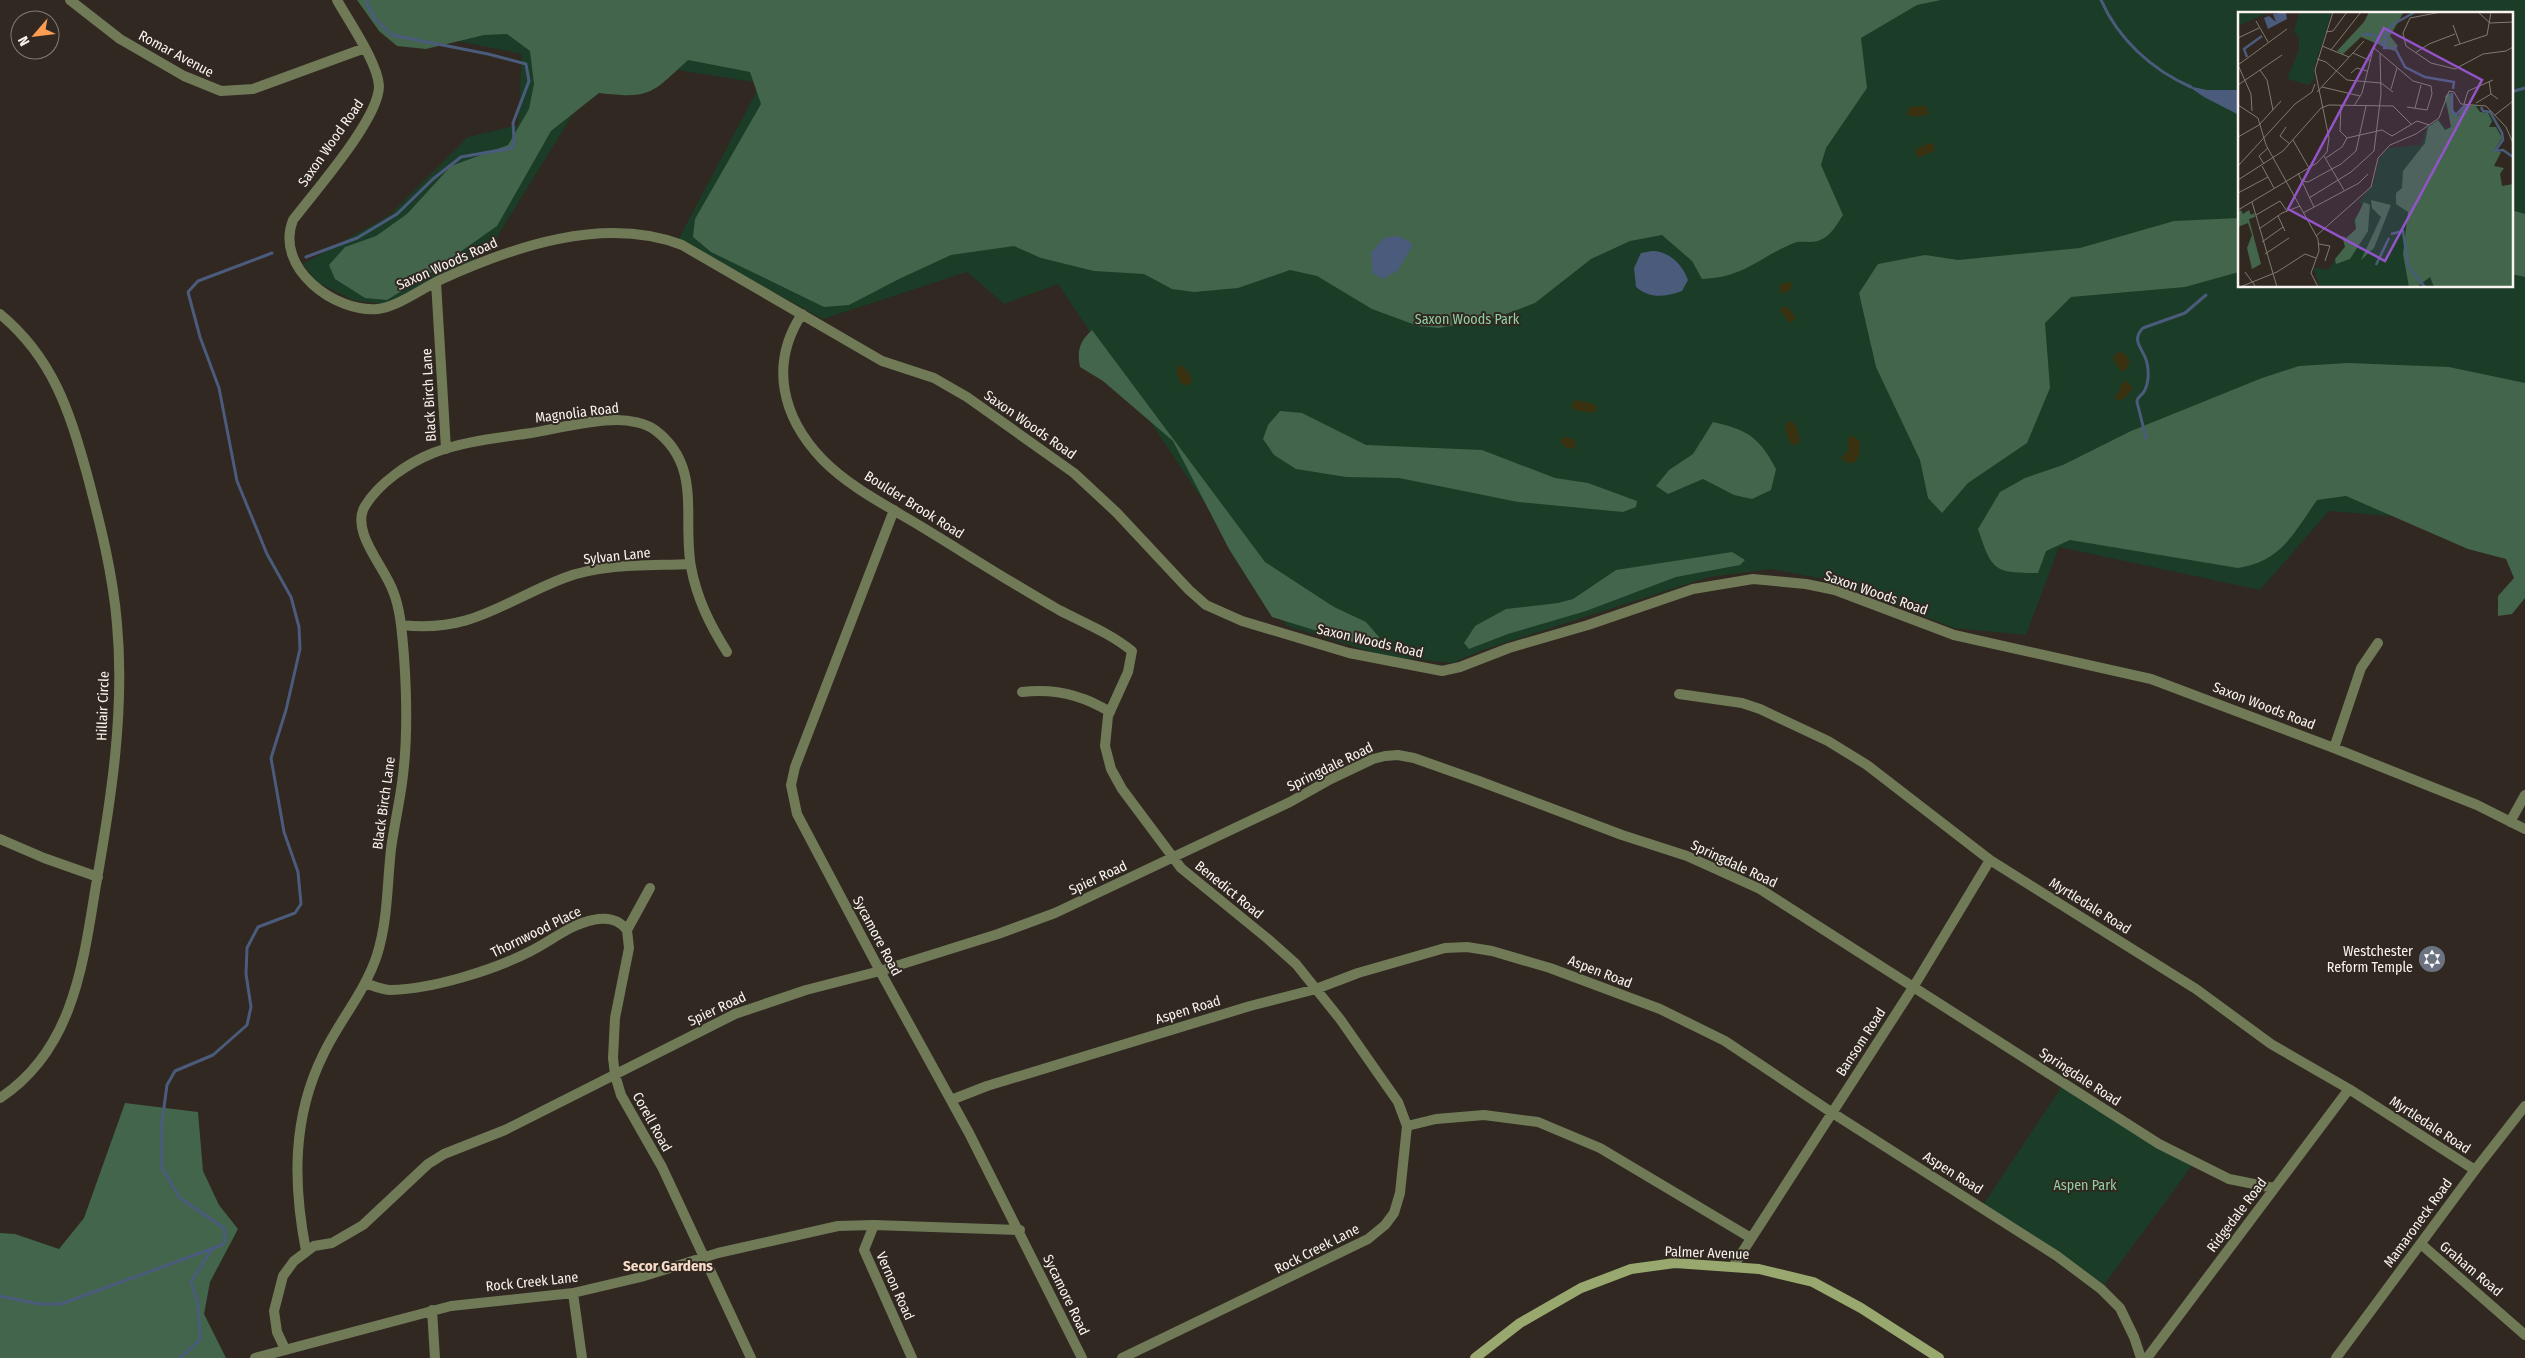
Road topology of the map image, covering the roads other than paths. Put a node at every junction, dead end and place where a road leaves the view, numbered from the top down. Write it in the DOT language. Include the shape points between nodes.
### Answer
graph roads {
  1 [pos="70,0"];
  2 [pos="337,0"];
  3 [pos="365,48"];
  4 [pos="303,274"];
  5 [pos="436,282"];
  6 [pos="0,314"];
  7 [pos="802,314"];
  8 [pos="446,449"];
  9 [pos="894,510"];
  10 [pos="690,564"];
  11 [pos="402,625"];
  12 [pos="2378,643"];
  13 [pos="1132,651"];
  14 [pos="727,652"];
  15 [pos="1022,692"];
  16 [pos="1679,694"];
  17 [pos="1110,712"];
  18 [pos="2334,748"];
  19 [pos="2525,795"];
  20 [pos="2510,822"];
  21 [pos="2525,829"];
  22 [pos="0,839"];
  23 [pos="1172,858"];
  24 [pos="1990,860"];
  25 [pos="98,877"];
  26 [pos="650,888"];
  27 [pos="627,930"];
  28 [pos="880,971"];
  29 [pos="365,982"];
  30 [pos="1914,986"];
  31 [pos="1316,989"];
  32 [pos="615,1075"];
  33 [pos="2349,1089"];
  34 [pos="0,1098"];
  35 [pos="951,1100"];
  36 [pos="2525,1106"];
  37 [pos="1831,1112"];
  38 [pos="1408,1126"];
  39 [pos="2475,1170"];
  40 [pos="2274,1188"];
  41 [pos="874,1225"];
  42 [pos="1020,1230"];
  43 [pos="1751,1238"];
  44 [pos="2420,1244"];
  45 [pos="306,1251"];
  46 [pos="705,1257"];
  47 [pos="1734,1265"];
  48 [pos="574,1293"];
  49 [pos="432,1310"];
  50 [pos="2525,1335"];
  51 [pos="285,1349"];
  52 [pos="255,1358"];
  53 [pos="435,1358"];
  54 [pos="582,1358"];
  55 [pos="751,1358"];
  56 [pos="912,1358"];
  57 [pos="1082,1358"];
  58 [pos="1122,1358"];
  59 [pos="1476,1358"];
  60 [pos="1939,1358"];
  61 [pos="2141,1358"];
  62 [pos="2147,1358"];
  63 [pos="2336,1358"];
  1 -- 3 [label="street, Romar Avenue" via="120,39 184,76 221,91 253,89"];
  2 -- 3 [label="street, Saxon Wood Road"];
  3 -- 4 [label="street, Saxon Wood Road" via="379,85 376,103 355,139 293,220 289,230 292,252"];
  4 -- 5 [label="street, Saxon Woods Road" via="317,289 359,309 385,307"];
  5 -- 7 [label="street, Saxon Woods Road" via="511,251 606,232 622,232 682,244"];
  5 -- 8 [label="street, Black Birch Lane"];
  6 -- 25 [label="street, Hillair Circle" via="38,353 67,406 104,545 117,622 119,698 110,802"];
  7 -- 9 [label="street, Boulder Brook Road" via="793,328 782,379 792,414 821,458 841,476"];
  7 -- 18 [label="street, Saxon Woods Road" via="882,361 934,378 1074,473 1117,512 1206,605 1242,621 1340,650 1442,671 1693,588 1733,581 1778,580 1836,590 1963,637 2151,679"];
  8 -- 10 [label="street, Magnolia Road" via="478,440 575,425 617,420 643,424 655,430 677,452 687,481"];
  8 -- 11 [label="street, Black Birch Lane" via="430,454 380,487 365,506 360,519 362,532 394,594"];
  9 -- 13 [label="street, Boulder Brook Road" via="1052,606 1115,638"];
  9 -- 28 [label="street, Sycamore Road" via="791,785 797,814"];
  10 -- 11 [label="street, Sylvan Lane" via="607,568 566,577 459,624 425,628"];
  10 -- 14 [label="street" via="702,609"];
  11 -- 29 [label="street, Black Birch Lane" via="407,735 391,849 386,914 376,955"];
  12 -- 18 [label="street" via="2361,668"];
  13 -- 17 [label="street, Benedict Road" via="1128,672"];
  15 -- 17 [label="street" via="1042,690 1076,696"];
  16 -- 24 [label="street, Myrtledale Road" via="1742,703 1828,741 1867,765"];
  17 -- 23 [label="street, Benedict Road" via="1105,746 1111,769"];
  18 -- 20 [label="street, Saxon Woods Road" via="2477,805"];
  19 -- 20 [label="street"];
  20 -- 21 [label="street, Saxon Woods Road"];
  22 -- 25 [label="street"];
  23 -- 28 [label="street, Spier Road" via="1055,913"];
  23 -- 30 [label="street, Springdale Road" via="1373,759 1398,755 1479,780 1622,835 1687,856 1752,885"];
  23 -- 31 [label="street, Benedict Road" via="1296,964"];
  24 -- 30 [label="street, Bansom Road"];
  24 -- 33 [label="street, Myrtledale Road" via="2196,989 2271,1044"];
  25 -- 34 [label="street, Hillair Circle" via="68,1014 45,1057 30,1075"];
  26 -- 27 [label="street"];
  27 -- 29 [label="street, Thornwood Place" via="616,921 594,919 488,970 392,990"];
  27 -- 32 [label="street, Corell Road" via="629,948 615,1018"];
  28 -- 32 [label="street, Spier Road" via="806,990 735,1014"];
  28 -- 35 [label="street, Sycamore Road"];
  29 -- 45 [label="street, Black Birch Lane" via="322,1056 300,1126 298,1207"];
  30 -- 37 [label="street, Bansom Road"];
  30 -- 40 [label="street, Springdale Road" via="2159,1144 2229,1179"];
  31 -- 35 [label="street, Aspen Road" via="1250,1006 987,1086"];
  31 -- 37 [label="street, Aspen Road" via="1444,948 1492,951 1550,968 1698,1026"];
  31 -- 38 [label="street, Benedict Road" via="1398,1102"];
  32 -- 45 [label="street, Spier Road" via="505,1130 444,1154 428,1164 363,1225 332,1243"];
  32 -- 46 [label="street, Corell Road" via="621,1095 662,1168"];
  33 -- 39 [label="street, Myrtledale Road"];
  33 -- 40 [label="street, Ridgedale Road"];
  35 -- 42 [label="street, Sycamore Road"];
  36 -- 39 [label="street, Mamaroneck Road"];
  37 -- 43 [label="street, Bansom Road"];
  37 -- 61 [label="street, Aspen Road" via="2058,1256 2108,1295 2120,1308"];
  38 -- 43 [label="street" via="1436,1119 1484,1115 1538,1122 1600,1148"];
  38 -- 58 [label="street, Rock Creek Lane" via="1400,1193 1394,1213 1368,1239"];
  39 -- 44 [label="street, Mamaroneck Road"];
  40 -- 62 [label="street, Ridgedale Road"];
  41 -- 42 [label="street, Rock Creek Lane"];
  41 -- 46 [label="street, Rock Creek Lane" via="808,1231"];
  41 -- 56 [label="street, Vernon Road" via="864,1250"];
  42 -- 57 [label="street, Sycamore Road"];
  43 -- 47 [label="street"];
  44 -- 50 [label="street, Graham Road"];
  44 -- 63 [label="street, Mamaroneck Road"];
  45 -- 51 [label="street" via="283,1276 274,1311 277,1332"];
  46 -- 48 [label="street, Rock Creek Lane"];
  46 -- 55 [label="street, Corell Road"];
  47 -- 59 [label="main road, Palmer Avenue" via="1661,1264 1607,1277 1540,1310"];
  47 -- 60 [label="main road, Palmer Avenue" via="1813,1282 1888,1323"];
  48 -- 49 [label="street, Rock Creek Lane"];
  48 -- 54 [label="street"];
  49 -- 51 [label="street, Rock Creek Lane"];
  49 -- 53 [label="street"];
  51 -- 52 [label="street, Rock Creek Lane"];
}
